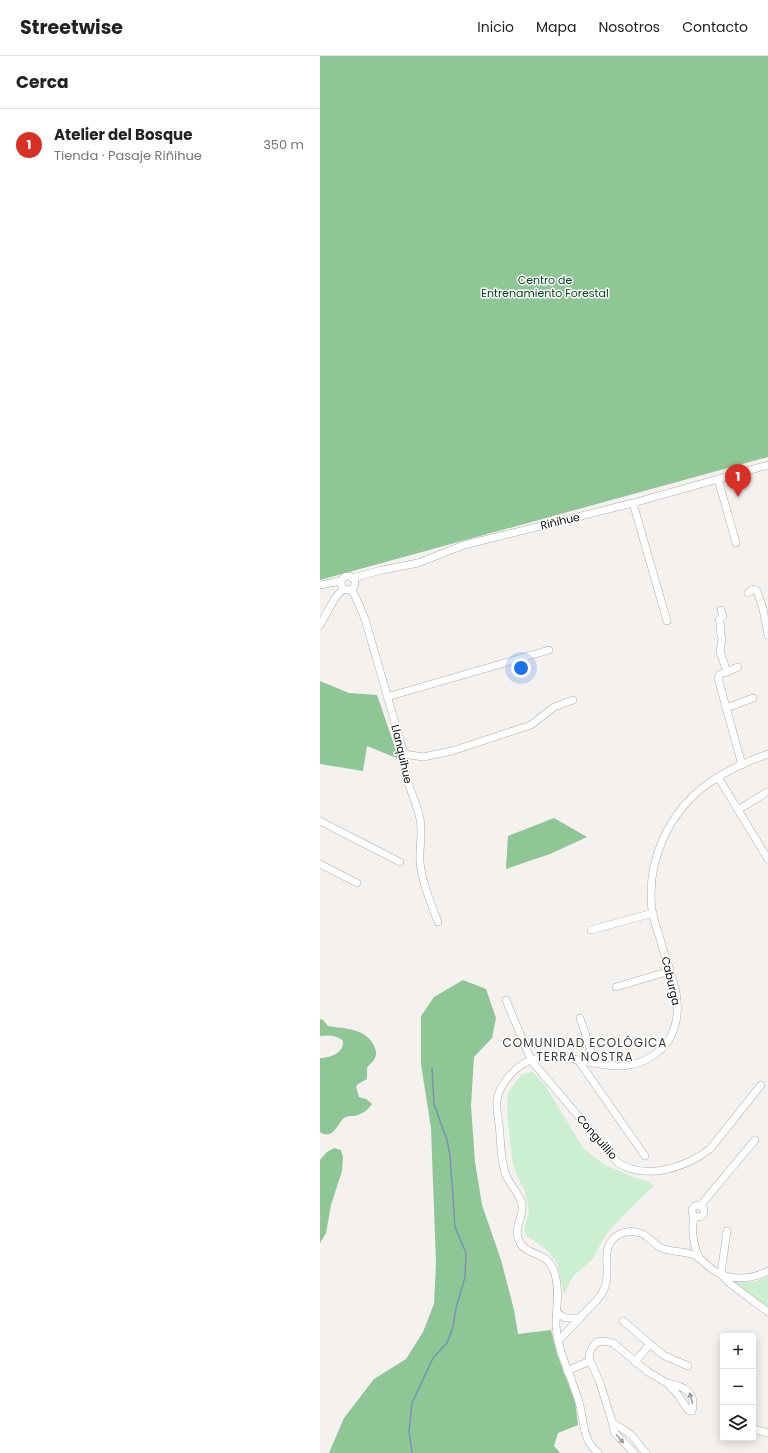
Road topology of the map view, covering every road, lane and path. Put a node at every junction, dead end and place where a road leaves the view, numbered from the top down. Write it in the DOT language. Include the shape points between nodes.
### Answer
graph roads {
  1 [pos="768,465"];
  2 [pos="718,479"];
  3 [pos="633,503"];
  4 [pos="736,543"];
  5 [pos="352,578"];
  6 [pos="341,581"];
  7 [pos="320,585"];
  8 [pos="343,589"];
  9 [pos="351,589"];
  10 [pos="748,593"];
  11 [pos="721,610"];
  12 [pos="667,621"];
  13 [pos="320,625"];
  14 [pos="768,635"];
  15 [pos="549,650"];
  16 [pos="738,667"];
  17 [pos="727,672"];
  18 [pos="387,697"];
  19 [pos="753,698"];
  20 [pos="573,700"];
  21 [pos="726,708"];
  22 [pos="404,754"];
  23 [pos="768,754"];
  24 [pos="742,765"];
  25 [pos="718,777"];
  26 [pos="767,792"];
  27 [pos="738,810"];
  28 [pos="320,821"];
  29 [pos="768,859"];
  30 [pos="400,862"];
  31 [pos="320,864"];
  32 [pos="357,884"];
  33 [pos="653,913"];
  34 [pos="438,922"];
  35 [pos="591,930"];
  36 [pos="670,971"];
  37 [pos="616,988"];
  38 [pos="506,1000"];
  39 [pos="580,1018"];
  40 [pos="531,1060"];
  41 [pos="578,1060"];
  42 [pos="595,1063"];
  43 [pos="761,1085"];
  44 [pos="755,1140"];
  45 [pos="646,1156"];
  46 [pos="727,1231"];
  47 [pos="692,1238"];
  48 [pos="680,1252"];
  49 [pos="699,1258"];
  50 [pos="768,1271"];
  51 [pos="721,1274"];
  52 [pos="768,1312"];
  53 [pos="557,1314"];
  54 [pos="580,1318"];
  55 [pos="623,1321"];
  56 [pos="558,1341"];
  57 [pos="650,1344"];
  58 [pos="590,1361"];
  59 [pos="635,1362"];
  60 [pos="688,1366"];
  61 [pos="567,1371"];
  62 [pos="667,1382"];
  63 [pos="612,1422"];
  64 [pos="756,1429"];
  65 [pos="768,1433"];
  66 [pos="598,1453"];
  67 [pos="634,1453"];
  68 [pos="646,1453"];
  1 -- 2 [label="street, Riñihue"];
  2 -- 3 [label="street, Riñihue"];
  2 -- 4 [label="street"];
  3 -- 5 [label="street, Riñihue" via="464,545 418,563"];
  3 -- 12 [label="street"];
  5 -- 6 [label="street, Riñihue" via="346,577"];
  5 -- 9 [label="street" via="354,584"];
  6 -- 7 [label="street, Riñihue"];
  6 -- 8 [label="street"];
  8 -- 9 [label="street"];
  8 -- 13 [label="street"];
  9 -- 18 [label="street, Llanquihue" via="365,619"];
  10 -- 14 [label="street" via="752,589 757,591"];
  11 -- 17 [label="street" via="723,616 719,620 722,639 720,652"];
  15 -- 18 [label="street"];
  16 -- 17 [label="street"];
  17 -- 21 [label="street" via="720,674 718,678"];
  18 -- 22 [label="street, Llanquihue"];
  19 -- 21 [label="street"];
  20 -- 22 [label="street" via="554,707 531,725 452,751 423,757"];
  21 -- 24 [label="street"];
  22 -- 34 [label="street, Llanquihue" via="403,767 422,829 419,845 420,864"];
  23 -- 24 [label="street, Caburga"];
  24 -- 25 [label="street, Caburga"];
  25 -- 27 [label="street"];
  25 -- 33 [label="street, Caburga" via="685,804 664,838 653,876"];
  26 -- 27 [label="street"];
  27 -- 29 [label="street"];
  28 -- 30 [label="street"];
  31 -- 32 [label="street"];
  33 -- 35 [label="street"];
  33 -- 36 [label="street, Caburga"];
  36 -- 37 [label="street"];
  36 -- 42 [label="street, Caburga" via="678,1010 674,1030 663,1047 647,1060 635,1065 622,1067"];
  38 -- 40 [label="street, Conguillio"];
  39 -- 42 [label="street"];
  40 -- 41 [label="street, Caburga" via="553,1056"];
  40 -- 43 [label="street, Conguillio" via="617,1162 640,1171 672,1168 703,1154 710,1149"];
  40 -- 53 [label="street, Caburga" via="520,1066 507,1079 497,1101 503,1167 522,1205 517,1231 519,1240 522,1246 531,1252 546,1257 555,1272 558,1287"];
  41 -- 42 [label="street, Caburga"];
  41 -- 45 [label="street"];
  44 -- 47 [label="street" via="700,1206 703,1214 694,1216"];
  46 -- 51 [label="street"];
  47 -- 48 [label="street" via="690,1244"];
  47 -- 49 [label="street"];
  48 -- 49 [label="street" via="693,1254"];
  48 -- 54 [label="street" via="661,1248 639,1232 618,1235 608,1248 604,1289"];
  49 -- 51 [label="street"];
  50 -- 51 [label="street" via="741,1278"];
  51 -- 52 [label="street"];
  53 -- 54 [label="street" via="566,1318"];
  53 -- 56 [label="street, Caburga"];
  54 -- 56 [label="street"];
  55 -- 57 [label="street"];
  56 -- 61 [label="street, Caburga"];
  57 -- 59 [label="street"];
  57 -- 60 [label="street" via="669,1358"];
  58 -- 59 [label="street" via="593,1346 597,1342 607,1341"];
  58 -- 61 [label="street"];
  58 -- 63 [label="street"];
  59 -- 62 [label="street"];
  61 -- 66 [label="street, Caburga" via="576,1391 589,1442"];
  63 -- 67 [label="street, one-way" via="614,1432"];
  63 -- 68 [label="street" via="631,1434"];
  64 -- 65 [label="street"];
}
